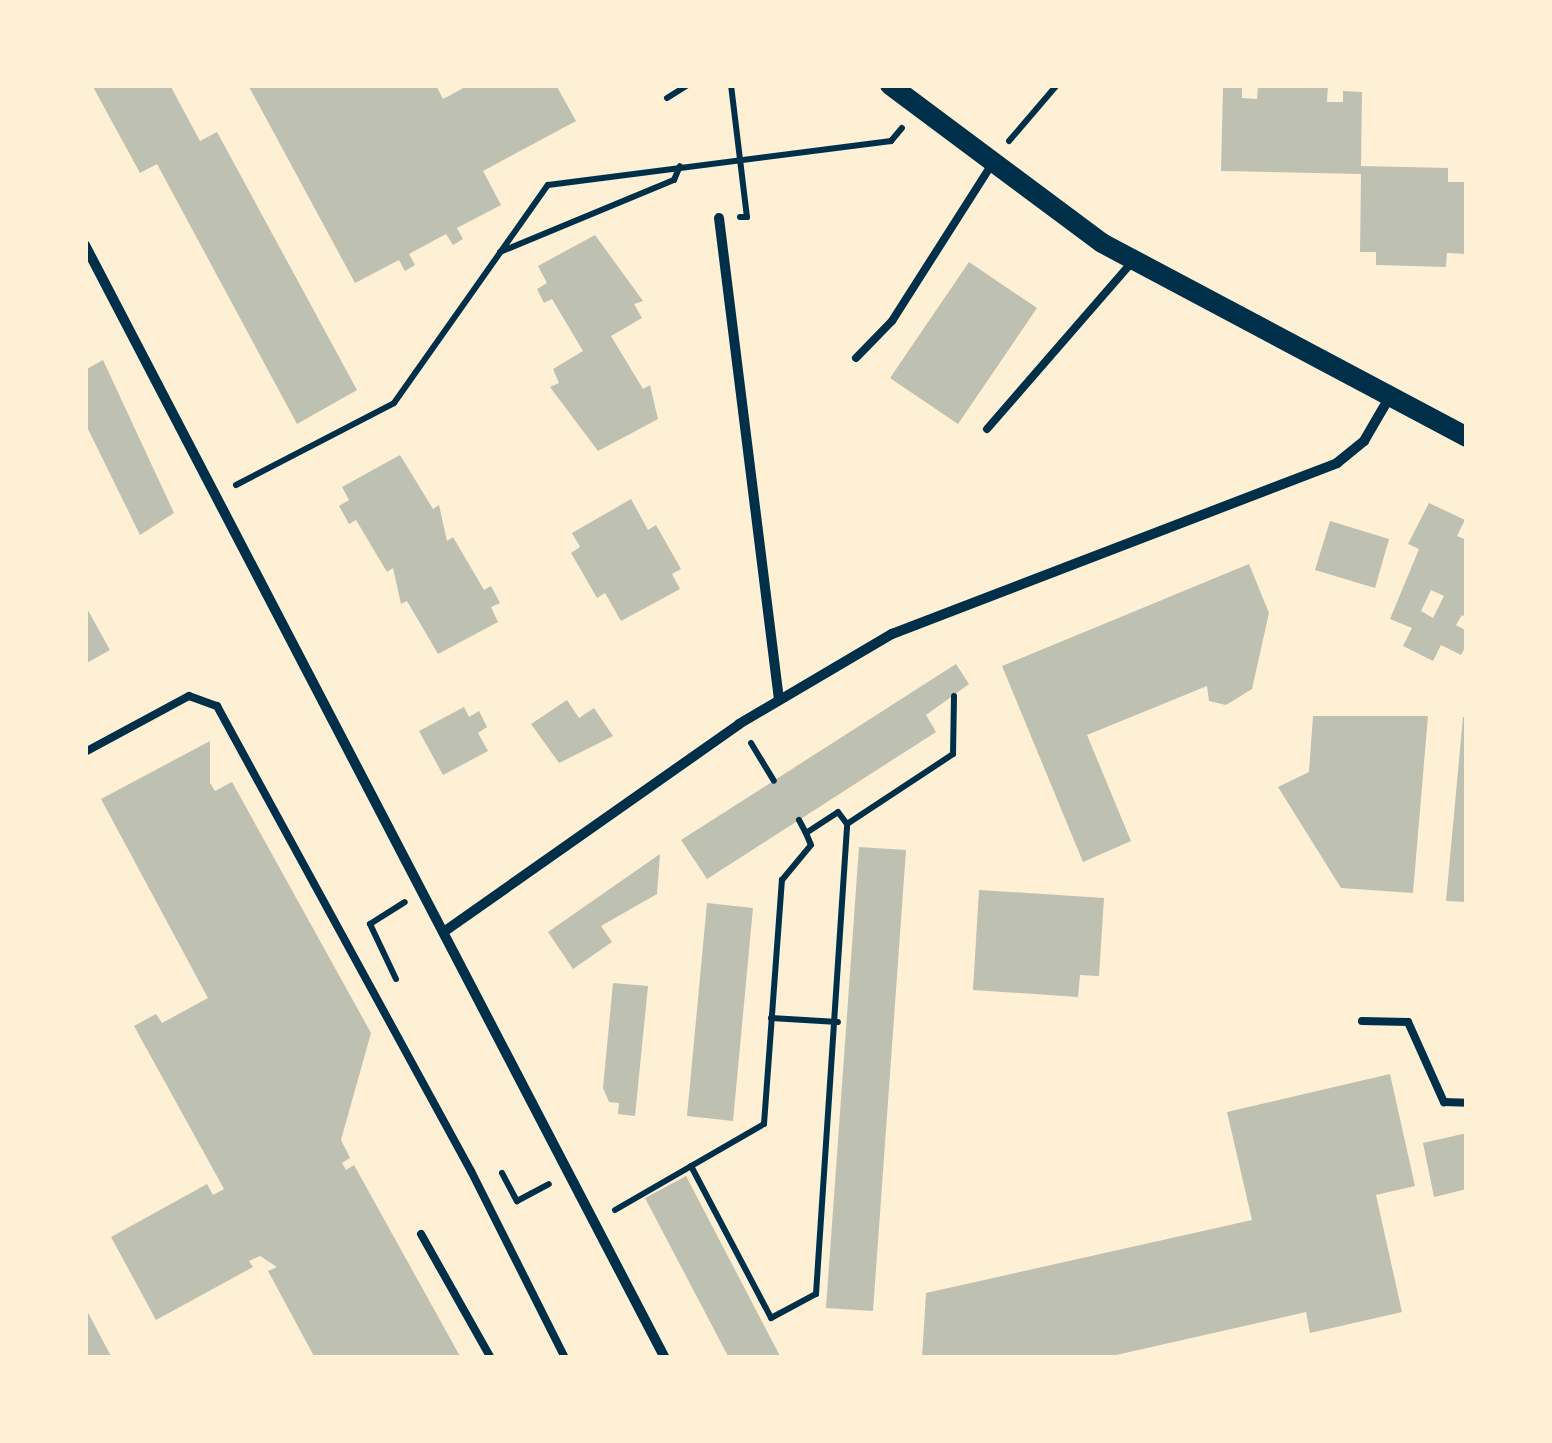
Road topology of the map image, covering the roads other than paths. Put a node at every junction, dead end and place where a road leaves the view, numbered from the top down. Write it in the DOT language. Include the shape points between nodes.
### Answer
graph roads {
  1 [pos="890,85"];
  2 [pos="992,164"];
  3 [pos="719,218"];
  4 [pos="85,245"];
  5 [pos="1133,261"];
  6 [pos="856,358"];
  7 [pos="1389,398"];
  8 [pos="987,429"];
  9 [pos="1467,437"];
  10 [pos="779,699"];
  11 [pos="85,752"];
  12 [pos="445,931"];
  13 [pos="1362,1021"];
  14 [pos="1467,1103"];
  15 [pos="421,1234"];
  16 [pos="491,1358"];
  17 [pos="565,1358"];
  18 [pos="665,1358"];
  1 -- 2 [label="main road"];
  2 -- 5 [label="main road"];
  2 -- 6 [label="lane" via="892,320"];
  3 -- 10 [label="street"];
  4 -- 12 [label="street"];
  5 -- 7 [label="main road"];
  5 -- 8 [label="lane"];
  7 -- 9 [label="main road"];
  7 -- 10 [label="street" via="1364,441 1337,464 892,634"];
  10 -- 12 [label="street"];
  11 -- 17 [label="lane" via="188,696 217,706 471,1171"];
  12 -- 18 [label="street"];
  13 -- 14 [label="lane" via="1408,1022 1444,1102"];
  15 -- 16 [label="lane"];
}
